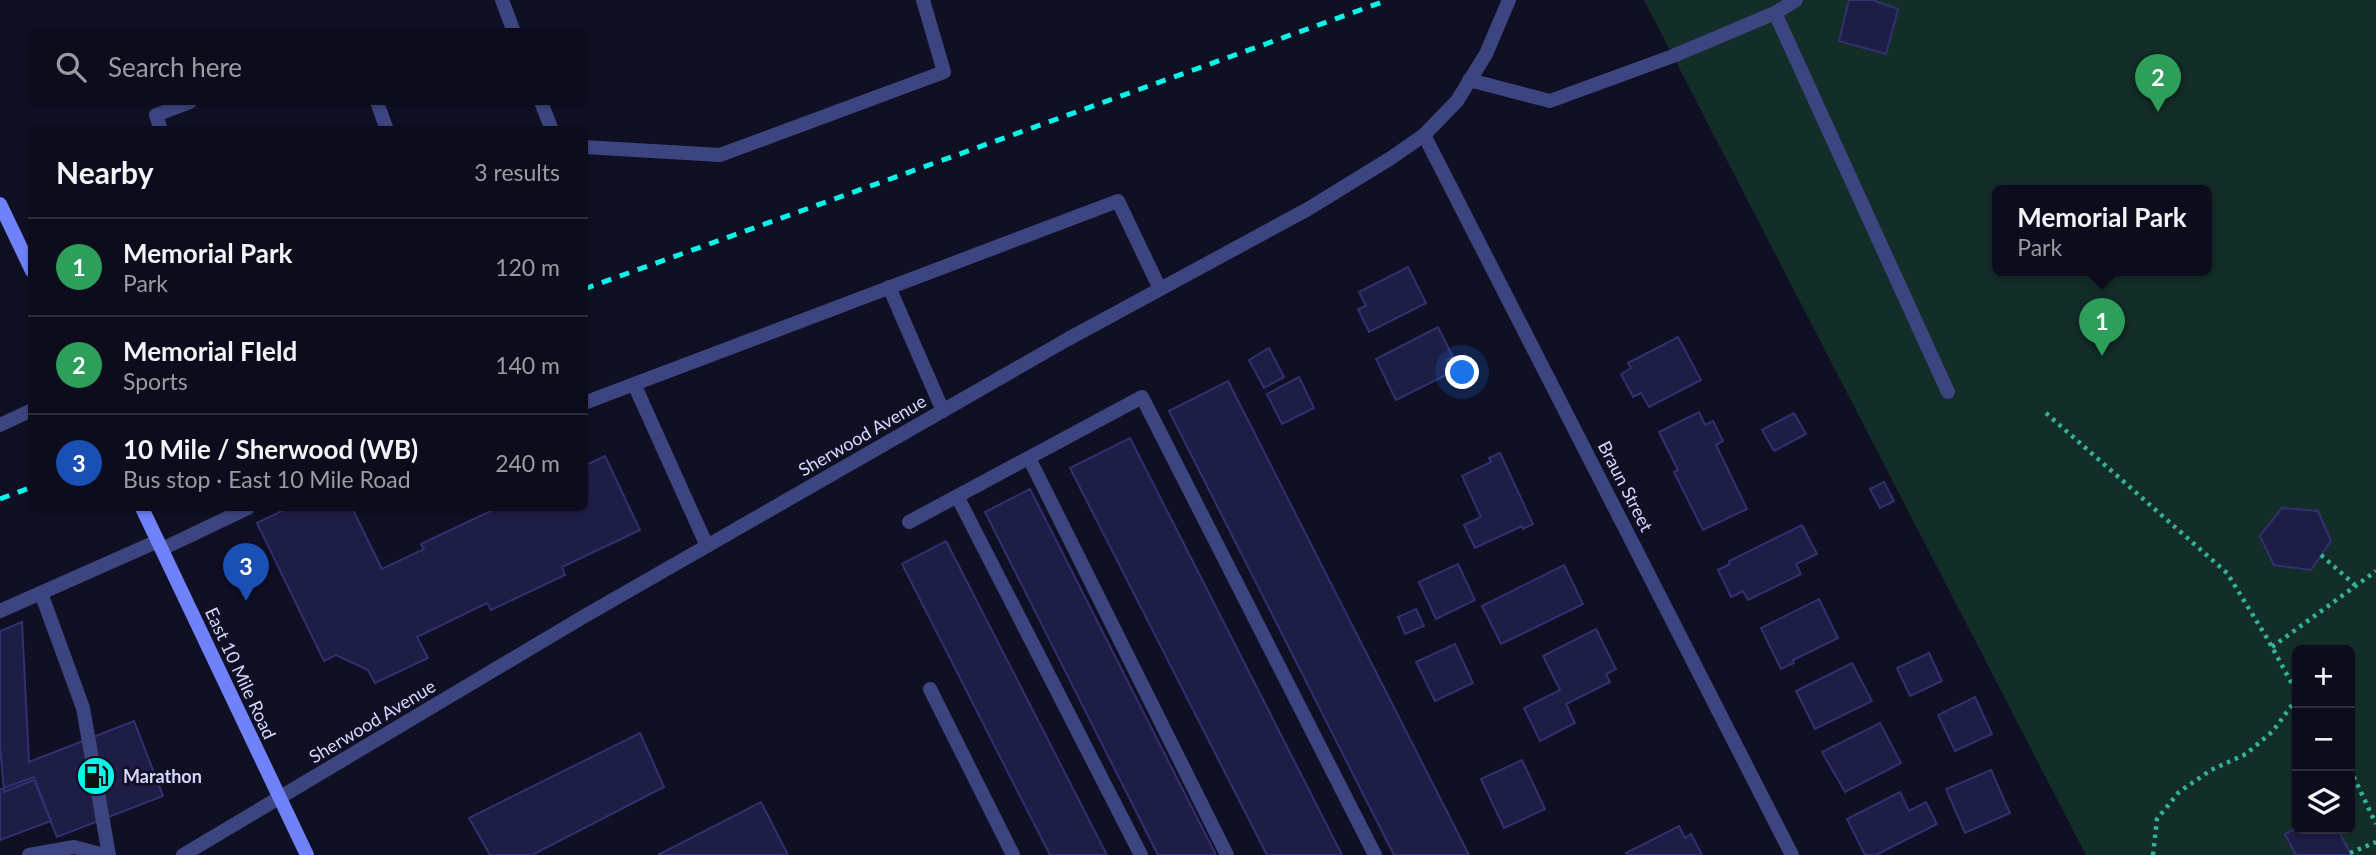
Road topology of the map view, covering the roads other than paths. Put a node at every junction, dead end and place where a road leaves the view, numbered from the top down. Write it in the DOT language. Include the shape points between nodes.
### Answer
graph roads {
  1 [pos="502,0"];
  2 [pos="923,0"];
  3 [pos="1509,0"];
  4 [pos="1796,0"];
  5 [pos="1775,13"];
  6 [pos="512,28"];
  7 [pos="1469,80"];
  8 [pos="182,105"];
  9 [pos="378,105"];
  10 [pos="542,105"];
  11 [pos="160,126"];
  12 [pos="386,126"];
  13 [pos="550,126"];
  14 [pos="1424,135"];
  15 [pos="588,147"];
  16 [pos="0,204"];
  17 [pos="28,263"];
  18 [pos="889,287"];
  19 [pos="1160,289"];
  20 [pos="634,384"];
  21 [pos="1948,392"];
  22 [pos="588,401"];
  23 [pos="943,411"];
  24 [pos="28,412"];
  25 [pos="0,425"];
  26 [pos="1029,458"];
  27 [pos="957,496"];
  28 [pos="143,511"];
  29 [pos="241,511"];
  30 [pos="909,522"];
  31 [pos="160,545"];
  32 [pos="707,546"];
  33 [pos="41,593"];
  34 [pos="0,611"];
  35 [pos="930,689"];
  36 [pos="279,799"];
  37 [pos="29,855"];
  38 [pos="107,855"];
  39 [pos="183,855"];
  40 [pos="307,855"];
  41 [pos="1013,855"];
  42 [pos="1140,855"];
  43 [pos="1227,855"];
  44 [pos="1375,855"];
  45 [pos="1792,855"];
  1 -- 6 [label="street"];
  2 -- 15 [label="street" via="944,72 720,155"];
  3 -- 7 [label="street, Sherwood Avenue" via="1486,54"];
  4 -- 5 [label="street"];
  5 -- 7 [label="street" via="1550,101"];
  5 -- 21 [label="street"];
  7 -- 14 [label="street, Sherwood Avenue" via="1457,101"];
  8 -- 11 [label="street" via="156,114"];
  9 -- 12 [label="street"];
  10 -- 13 [label="street"];
  14 -- 19 [label="street, Sherwood Avenue" via="1308,209"];
  14 -- 45 [label="street, Braun Street"];
  16 -- 17 [label="main road"];
  18 -- 19 [label="street" via="1118,201"];
  18 -- 20 [label="street"];
  18 -- 23 [label="street"];
  19 -- 23 [label="street, Sherwood Avenue"];
  20 -- 22 [label="street"];
  20 -- 32 [label="street"];
  23 -- 32 [label="street, Sherwood Avenue"];
  24 -- 25 [label="street"];
  26 -- 27 [label="street"];
  26 -- 43 [label="street"];
  26 -- 44 [label="street" via="1142,397"];
  27 -- 30 [label="street"];
  27 -- 42 [label="street"];
  28 -- 31 [label="main road, East 10 Mile Road"];
  29 -- 31 [label="street"];
  31 -- 33 [label="street"];
  31 -- 36 [label="main road, East 10 Mile Road"];
  32 -- 36 [label="street, Sherwood Avenue"];
  33 -- 34 [label="street"];
  33 -- 38 [label="street" via="82,708"];
  35 -- 41 [label="street"];
  36 -- 39 [label="street, Sherwood Avenue"];
  36 -- 40 [label="main road, East 10 Mile Road"];
  37 -- 38 [label="street" via="74,846"];
}
